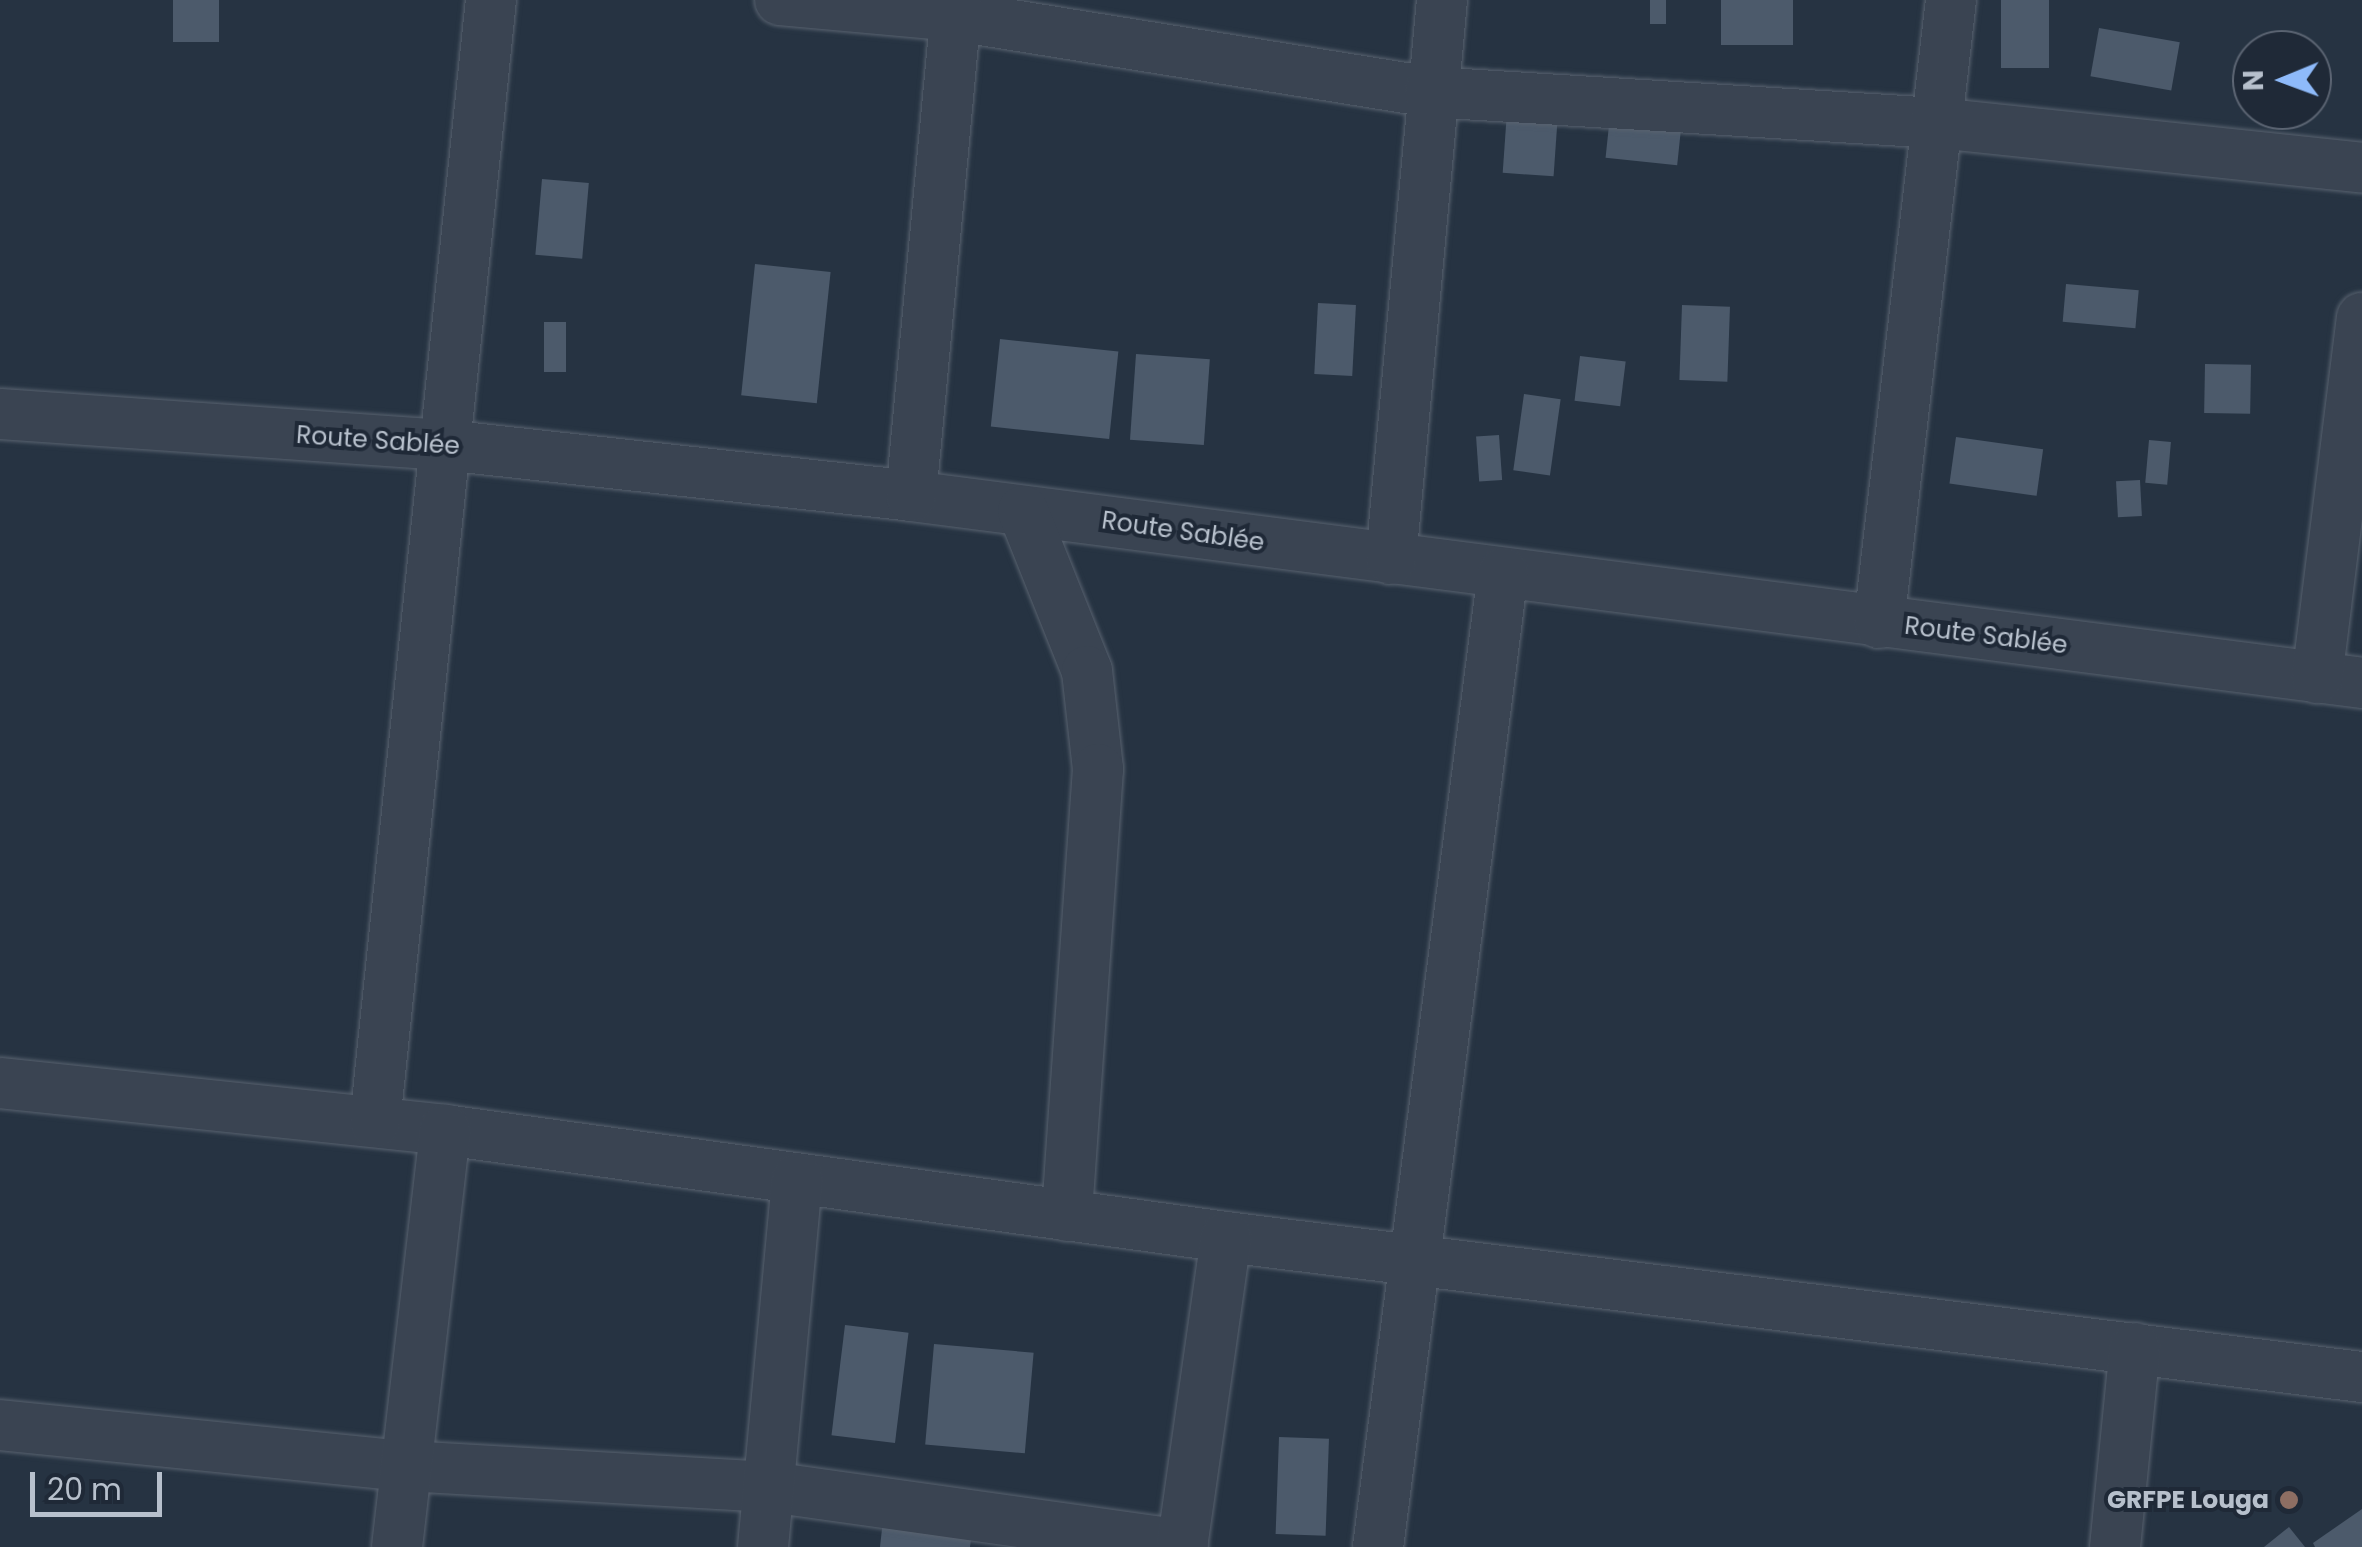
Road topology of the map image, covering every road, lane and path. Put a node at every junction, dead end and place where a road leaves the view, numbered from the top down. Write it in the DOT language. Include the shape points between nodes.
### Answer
graph roads {
  1 [pos="491,0"];
  2 [pos="780,0"];
  3 [pos="1442,0"];
  4 [pos="1951,0"];
  5 [pos="957,8"];
  6 [pos="1430,92"];
  7 [pos="1937,123"];
  8 [pos="2362,168"];
  9 [pos="2362,318"];
  10 [pos="0,414"];
  11 [pos="444,444"];
  12 [pos="911,496"];
  13 [pos="1023,511"];
  14 [pos="1390,559"];
  15 [pos="1502,573"];
  16 [pos="1879,623"];
  17 [pos="2339,681"];
  18 [pos="0,1083"];
  19 [pos="375,1122"];
  20 [pos="445,1130"];
  21 [pos="797,1178"];
  22 [pos="1067,1216"];
  23 [pos="1226,1237"];
  24 [pos="1411,1254"];
  25 [pos="2135,1348"];
  26 [pos="2362,1376"];
  27 [pos="0,1426"];
  28 [pos="405,1466"];
  29 [pos="770,1487"];
  30 [pos="1182,1546"];
  31 [pos="397,1547"];
  32 [pos="763,1547"];
  33 [pos="1378,1547"];
  34 [pos="2115,1547"];
  1 -- 11 [label="street"];
  2 -- 5 [label="street"];
  3 -- 6 [label="street"];
  4 -- 7 [label="street"];
  5 -- 6 [label="street"];
  5 -- 12 [label="street"];
  6 -- 7 [label="street"];
  6 -- 14 [label="street"];
  7 -- 8 [label="street"];
  7 -- 16 [label="street"];
  9 -- 17 [label="street"];
  10 -- 11 [label="street, Route Sablée"];
  11 -- 12 [label="street, Route Sablée"];
  11 -- 19 [label="street"];
  12 -- 13 [label="street, Route Sablée"];
  13 -- 14 [label="street, Route Sablée"];
  13 -- 22 [label="street" via="1087,671 1098,769"];
  14 -- 15 [label="street, Route Sablée"];
  15 -- 16 [label="street, Route Sablée"];
  15 -- 24 [label="street"];
  16 -- 17 [label="street, Route Sablée"];
  18 -- 19 [label="street"];
  19 -- 20 [label="street"];
  20 -- 21 [label="street"];
  20 -- 28 [label="street"];
  21 -- 22 [label="street"];
  21 -- 29 [label="street"];
  22 -- 23 [label="street"];
  23 -- 24 [label="street"];
  23 -- 30 [label="street"];
  24 -- 25 [label="street"];
  24 -- 33 [label="street"];
  25 -- 26 [label="street"];
  25 -- 34 [label="street"];
  27 -- 28 [label="street"];
  28 -- 29 [label="street"];
  28 -- 31 [label="street"];
  29 -- 30 [label="street"];
  29 -- 32 [label="street"];
}
